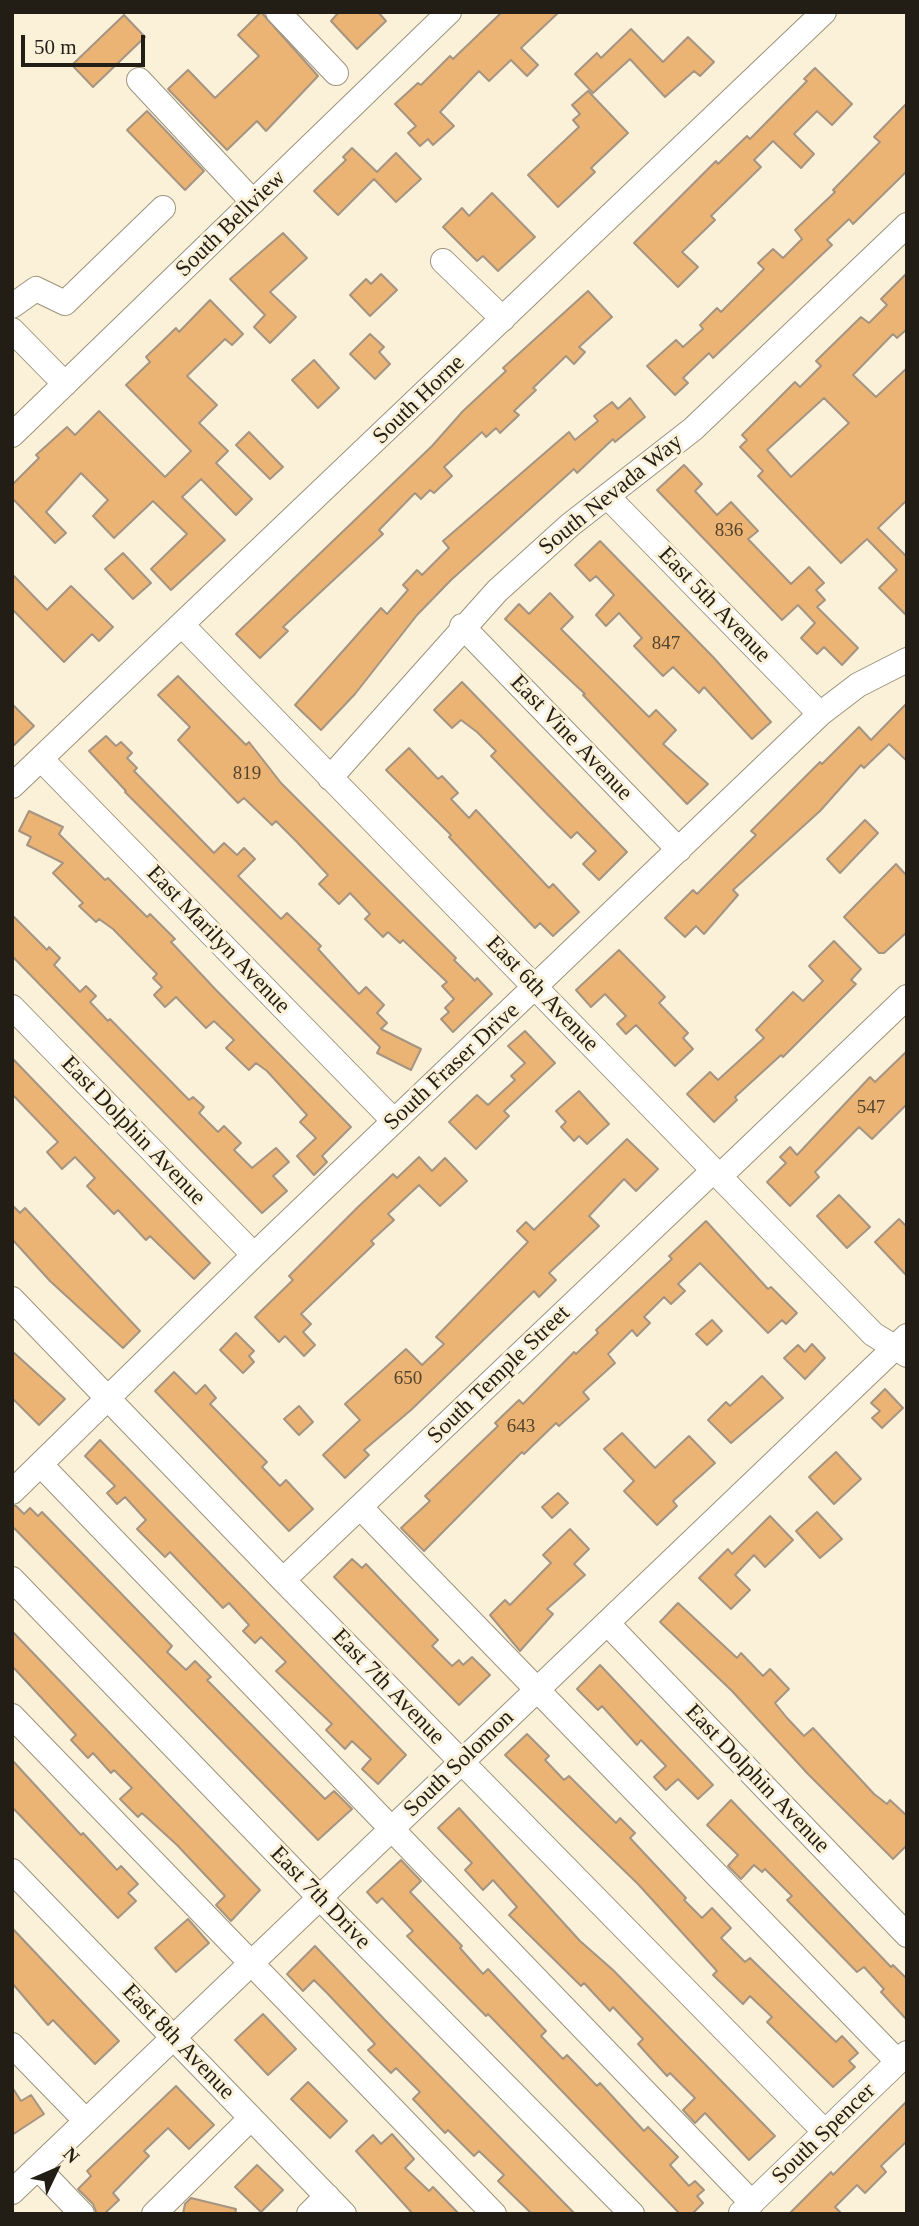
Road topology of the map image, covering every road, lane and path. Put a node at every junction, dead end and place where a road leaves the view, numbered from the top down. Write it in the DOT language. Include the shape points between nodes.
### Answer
graph roads {
  1 [pos="278,12"];
  2 [pos="449,12"];
  3 [pos="824,12"];
  4 [pos="336,74"];
  5 [pos="139,80"];
  6 [pos="253,202"];
  7 [pos="163,208"];
  8 [pos="907,225"];
  9 [pos="443,261"];
  10 [pos="12,306"];
  11 [pos="503,319"];
  12 [pos="12,330"];
  13 [pos="65,384"];
  14 [pos="12,435"];
  15 [pos="607,496"];
  16 [pos="182,625"];
  17 [pos="462,626"];
  18 [pos="907,660"];
  19 [pos="820,715"];
  20 [pos="41,759"];
  21 [pos="330,778"];
  22 [pos="12,786"];
  23 [pos="679,850"];
  24 [pos="536,988"];
  25 [pos="907,998"];
  26 [pos="12,1007"];
  27 [pos="394,1121"];
  28 [pos="717,1173"];
  29 [pos="254,1255"];
  30 [pos="12,1299"];
  31 [pos="903,1346"];
  32 [pos="109,1399"];
  33 [pos="41,1465"];
  34 [pos="12,1492"];
  35 [pos="360,1507"];
  36 [pos="12,1580"];
  37 [pos="283,1580"];
  38 [pos="608,1623"];
  39 [pos="536,1690"];
  40 [pos="12,1716"];
  41 [pos="461,1762"];
  42 [pos="391,1829"];
  43 [pos="12,1871"];
  44 [pos="320,1898"];
  45 [pos="907,1935"];
  46 [pos="252,1963"];
  47 [pos="174,2037"];
  48 [pos="12,2045"];
  49 [pos="902,2058"];
  50 [pos="251,2118"];
  51 [pos="86,2122"];
  52 [pos="825,2132"];
  53 [pos="37,2168"];
  54 [pos="12,2192"];
  55 [pos="335,2205"];
  56 [pos="746,2208"];
  57 [pos="82,2214"];
  58 [pos="153,2214"];
  59 [pos="309,2214"];
  60 [pos="494,2214"];
  61 [pos="632,2214"];
  1 -- 4 [label="street"];
  2 -- 6 [label="street, South Bellview"];
  3 -- 11 [label="street, South Horne"];
  5 -- 6 [label="street"];
  6 -- 13 [label="street, South Bellview"];
  7 -- 10 [label="street" via="65,303 36,289"];
  8 -- 15 [label="street, South Nevada Way" via="693,429"];
  9 -- 11 [label="street"];
  11 -- 16 [label="street, South Horne"];
  12 -- 13 [label="street"];
  13 -- 14 [label="street, South Bellview"];
  15 -- 17 [label="street, South Nevada Way" via="534,556"];
  15 -- 19 [label="street, East 5th Avenue"];
  16 -- 20 [label="street, South Horne"];
  16 -- 21 [label="street, East 6th Avenue"];
  17 -- 21 [label="street, South Nevada Way"];
  17 -- 23 [label="street, East Vine Avenue"];
  18 -- 19 [label="street, South Fraser Drive" via="858,685"];
  19 -- 23 [label="street, South Fraser Drive"];
  20 -- 22 [label="street, South Horne"];
  20 -- 27 [label="street, East Marilyn Avenue"];
  21 -- 24 [label="street, East 6th Avenue"];
  23 -- 24 [label="street, South Fraser Drive"];
  24 -- 27 [label="street, South Fraser Drive"];
  24 -- 28 [label="street, East 6th Avenue"];
  25 -- 28 [label="street, South Temple Street"];
  26 -- 29 [label="street, East Dolphin Avenue"];
  27 -- 29 [label="street, South Fraser Drive"];
  28 -- 31 [label="street, East 6th Avenue" via="873,1334"];
  28 -- 35 [label="street, South Temple Street"];
  29 -- 32 [label="street, South Fraser Drive"];
  30 -- 32 [label="street, East 7th Avenue"];
  31 -- 38 [label="street, South Solomon"];
  32 -- 33 [label="street, South Fraser Drive"];
  32 -- 37 [label="street, East 7th Avenue"];
  33 -- 34 [label="street, South Fraser Drive"];
  33 -- 42 [label="street"];
  35 -- 37 [label="street, South Temple Street"];
  35 -- 39 [label="street"];
  36 -- 44 [label="street, East 7th Drive"];
  37 -- 41 [label="street, East 7th Avenue"];
  38 -- 39 [label="street, South Solomon"];
  38 -- 45 [label="street, East Dolphin Avenue"];
  39 -- 41 [label="street, South Solomon"];
  39 -- 49 [label="street"];
  40 -- 46 [label="street"];
  41 -- 42 [label="street, South Solomon"];
  41 -- 52 [label="street, East 7th Avenue"];
  42 -- 44 [label="street, South Solomon"];
  42 -- 56 [label="street"];
  43 -- 47 [label="street, East 8th Avenue"];
  44 -- 46 [label="street, South Solomon"];
  44 -- 61 [label="street, East 7th Drive"];
  46 -- 47 [label="street, South Solomon"];
  46 -- 60 [label="street"];
  47 -- 50 [label="street, East 8th Avenue"];
  47 -- 51 [label="street, South Solomon"];
  48 -- 51 [label="street"];
  49 -- 52 [label="street, South Spencer"];
  50 -- 55 [label="street, East 8th Avenue"];
  50 -- 58 [label="street"];
  51 -- 53 [label="street, South Solomon"];
  52 -- 56 [label="street, South Spencer"];
  53 -- 54 [label="street, South Solomon"];
  53 -- 57 [label="street"];
  55 -- 59 [label="street"];
}
